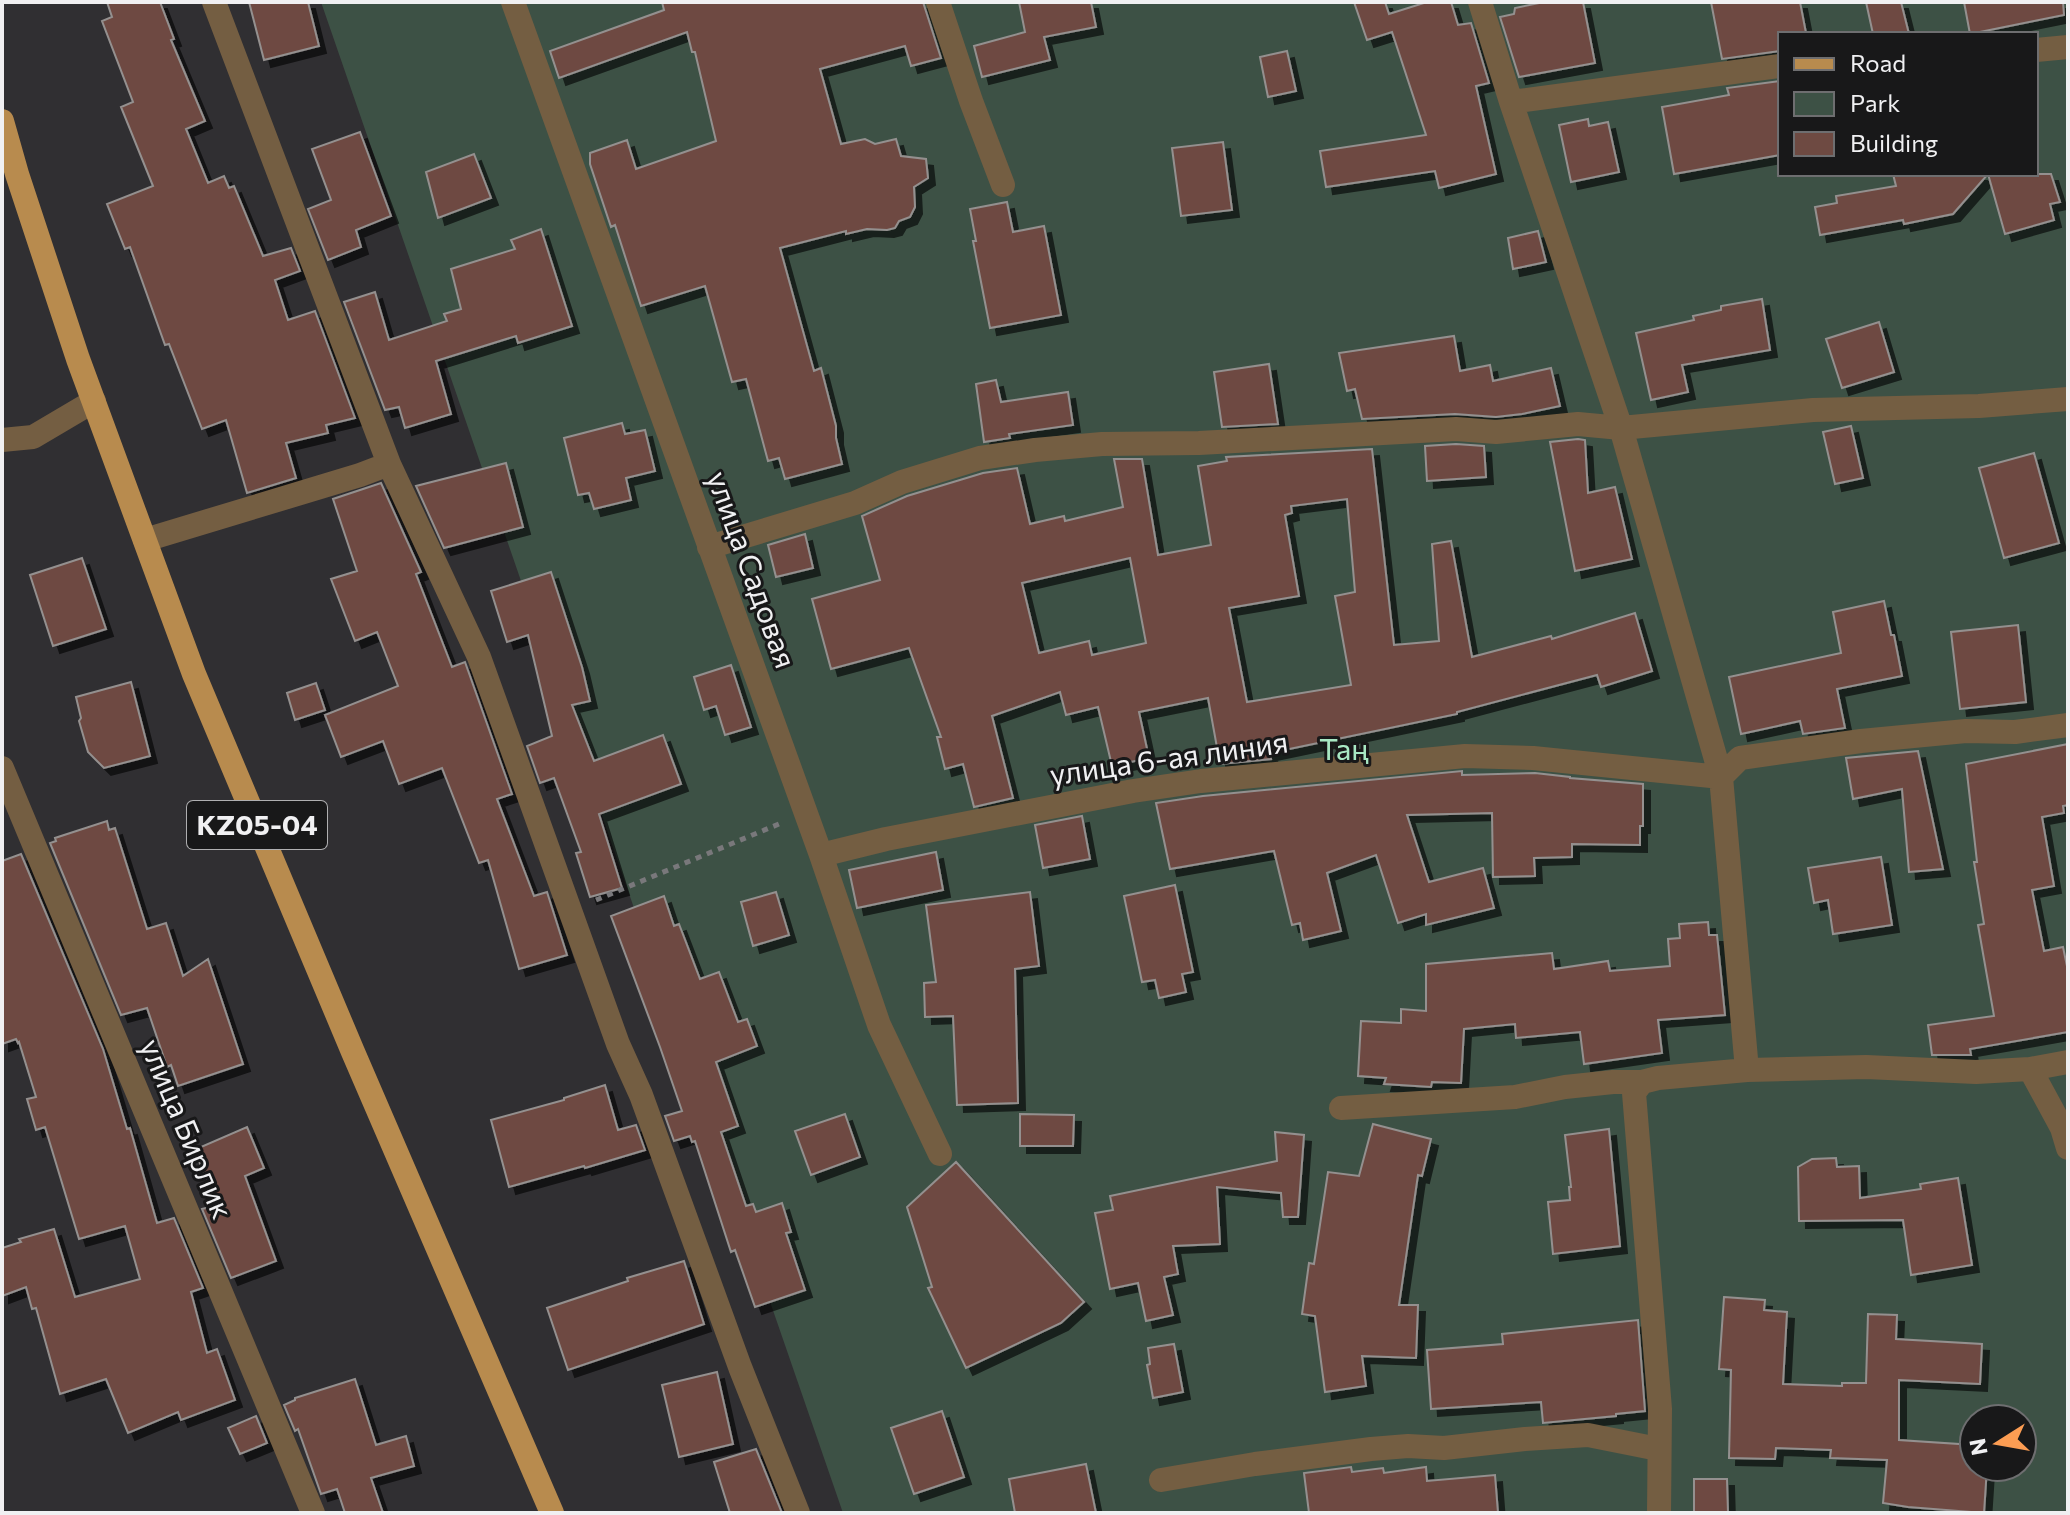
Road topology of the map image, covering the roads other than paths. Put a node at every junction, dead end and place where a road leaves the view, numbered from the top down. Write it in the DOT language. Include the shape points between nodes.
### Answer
graph roads {
  1 [pos="214,2"];
  2 [pos="513,2"];
  3 [pos="938,2"];
  4 [pos="1480,2"];
  5 [pos="2068,47"];
  6 [pos="2038,50"];
  7 [pos="1778,66"];
  8 [pos="1511,102"];
  9 [pos="2,121"];
  10 [pos="1003,185"];
  11 [pos="2068,399"];
  12 [pos="94,401"];
  13 [pos="1621,428"];
  14 [pos="2,440"];
  15 [pos="389,464"];
  16 [pos="145,540"];
  17 [pos="709,547"];
  18 [pos="2068,725"];
  19 [pos="2,768"];
  20 [pos="1721,777"];
  21 [pos="821,855"];
  22 [pos="2068,1062"];
  23 [pos="2030,1069"];
  24 [pos="1747,1070"];
  25 [pos="1642,1082"];
  26 [pos="1341,1108"];
  27 [pos="2068,1148"];
  28 [pos="940,1154"];
  29 [pos="1658,1449"];
  30 [pos="1161,1480"];
  31 [pos="313,1513"];
  32 [pos="552,1513"];
  33 [pos="798,1513"];
  34 [pos="1659,1513"];
  1 -- 15 [label="street"];
  2 -- 17 [label="street, улица Садовая"];
  3 -- 10 [label="street"];
  4 -- 8 [label="street"];
  5 -- 6 [label="street"];
  7 -- 8 [label="street"];
  8 -- 13 [label="street"];
  9 -- 12 [label="main road, KZ05-04"];
  11 -- 13 [label="street" via="1813,410"];
  12 -- 14 [label="street" via="33,437"];
  12 -- 16 [label="main road, KZ05-04"];
  13 -- 17 [label="street" via="1578,424 1496,432 1456,429 1035,450 980,458"];
  13 -- 20 [label="street"];
  15 -- 16 [label="street"];
  15 -- 33 [label="street" via="479,657 618,1044"];
  16 -- 32 [label="main road, KZ05-04" via="200,688"];
  17 -- 21 [label="street, улица Садовая"];
  18 -- 20 [label="street" via="1861,741 1740,758"];
  19 -- 31 [label="street, улица Бирлик"];
  20 -- 21 [label="street, улица 6-ая линия" via="1465,756 1133,791"];
  20 -- 24 [label="street"];
  21 -- 28 [label="street, улица Садовая" via="879,1025"];
  22 -- 23 [label="street"];
  23 -- 24 [label="street"];
  23 -- 27 [label="street"];
  24 -- 25 [label="street"];
  25 -- 26 [label="street" via="1565,1087 1515,1097"];
  25 -- 29 [label="street" via="1634,1093 1660,1409"];
  29 -- 30 [label="street" via="1588,1435 1444,1448 1408,1446"];
  29 -- 34 [label="street"];
}
